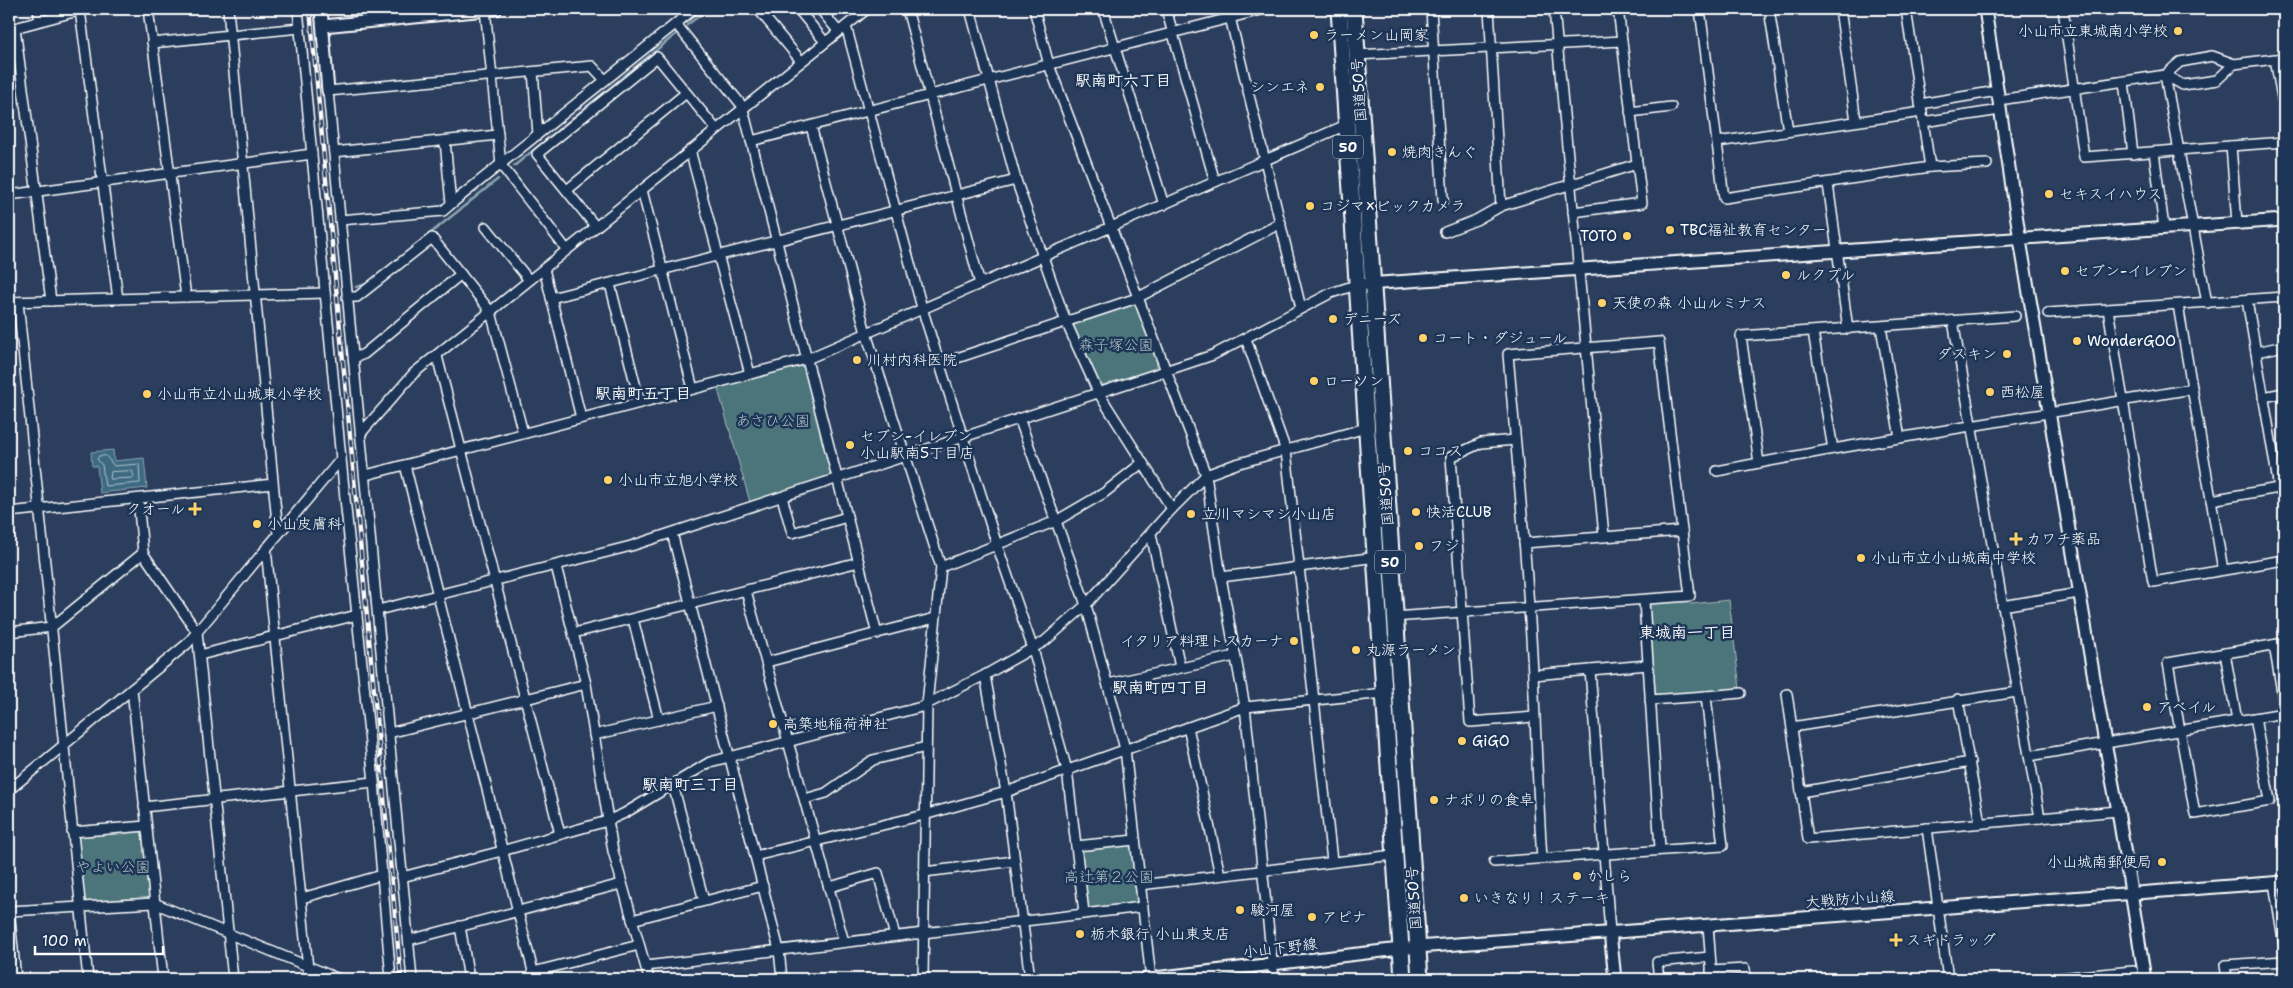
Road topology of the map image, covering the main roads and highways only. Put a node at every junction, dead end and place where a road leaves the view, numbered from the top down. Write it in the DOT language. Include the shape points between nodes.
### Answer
graph roads {
  1 [pos="1339,9"];
  2 [pos="1354,9"];
  3 [pos="1403,979"];
  4 [pos="1420,979"];
  1 -- 3 [label="highway, 国道50号 / 50"];
  2 -- 4 [label="highway, 国道50号 / 50"];
}
